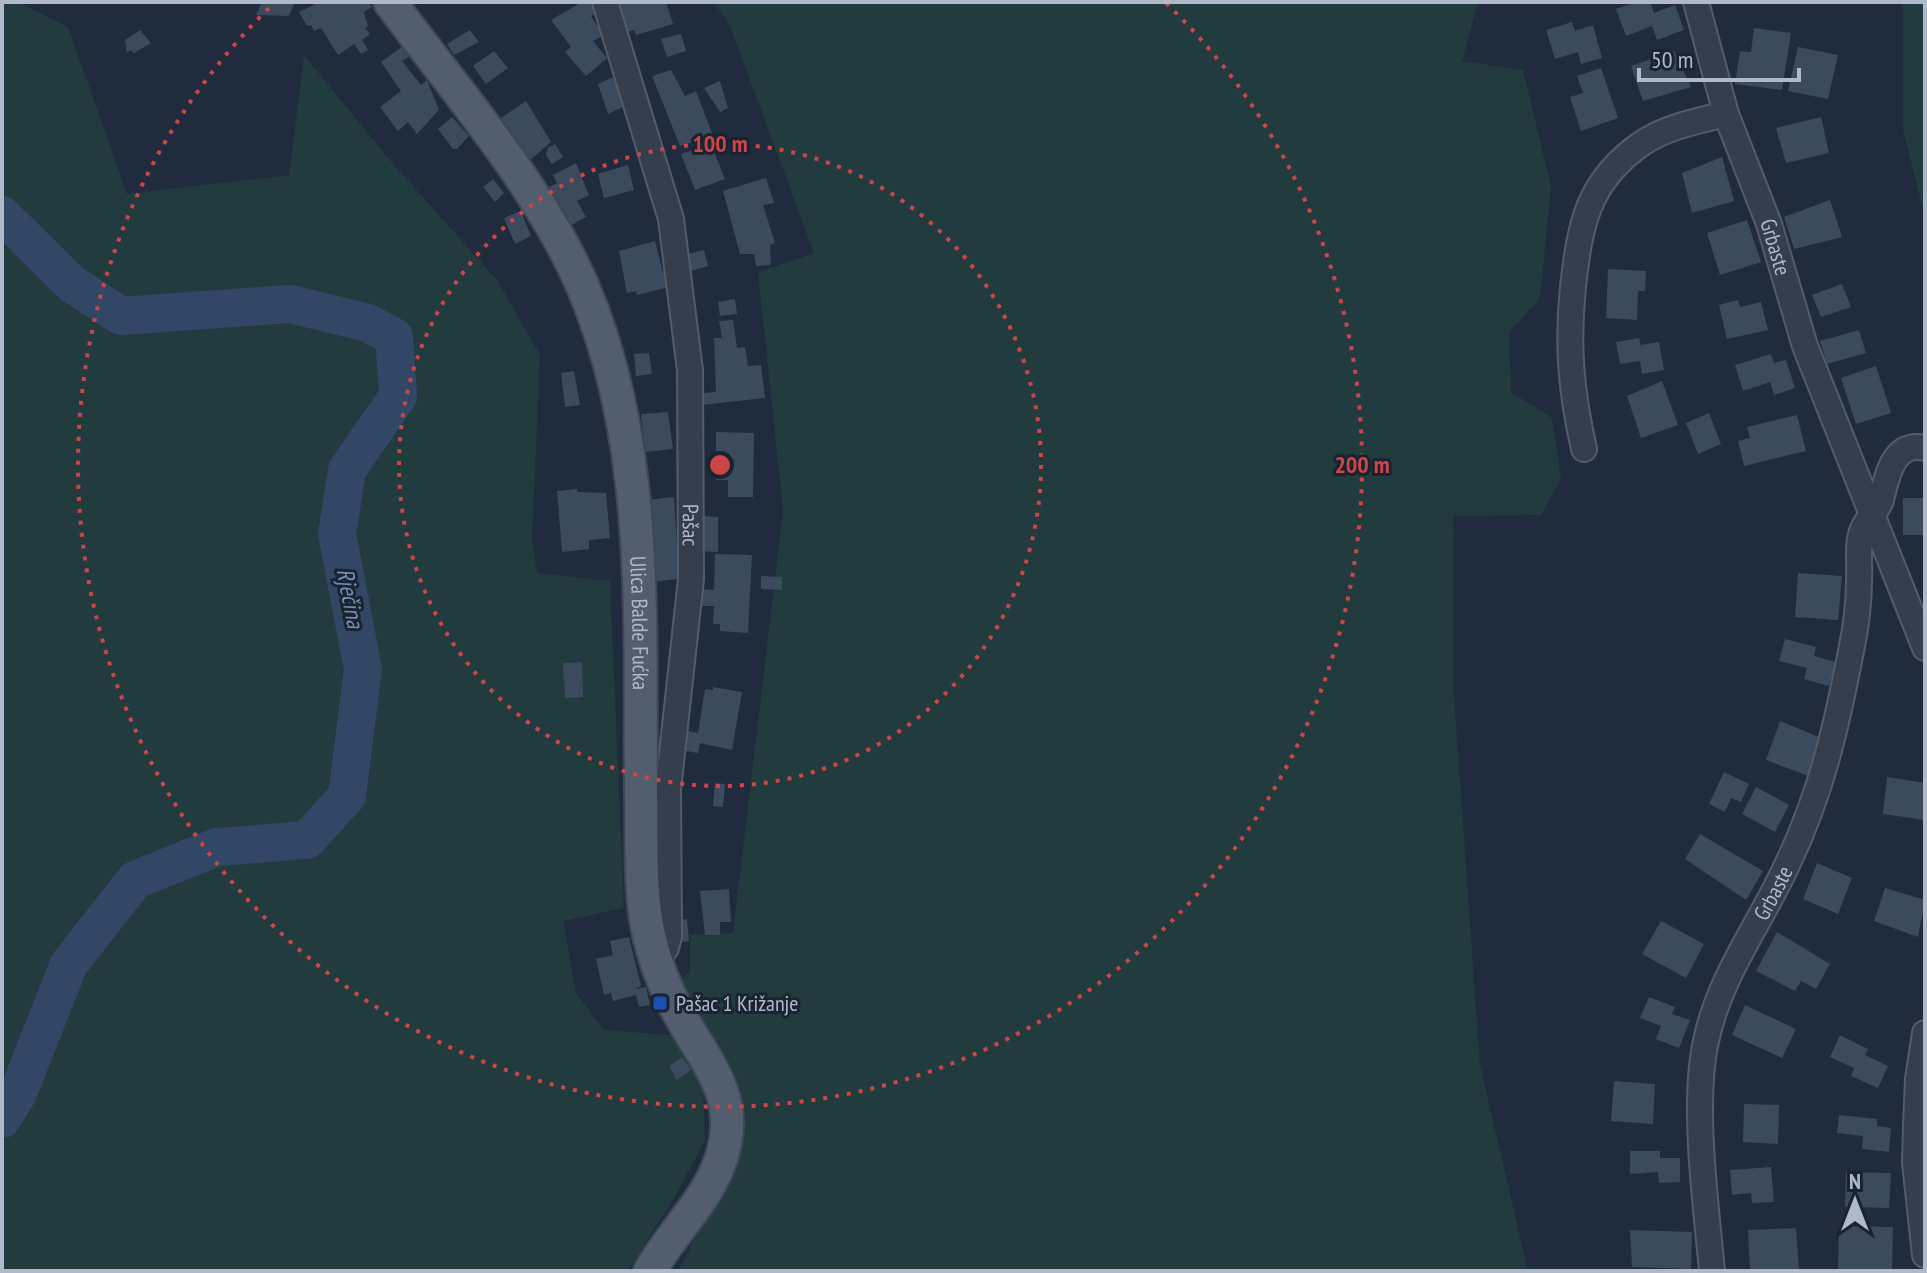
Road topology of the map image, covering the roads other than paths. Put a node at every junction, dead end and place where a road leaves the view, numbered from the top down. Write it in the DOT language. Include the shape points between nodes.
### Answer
graph roads {
  1 [pos="390,2"];
  2 [pos="605,2"];
  3 [pos="1696,2"];
  4 [pos="1726,114"];
  5 [pos="1925,448"];
  6 [pos="1584,449"];
  7 [pos="1870,517"];
  8 [pos="1925,648"];
  9 [pos="656,959"];
  10 [pos="1925,1033"];
  11 [pos="1921,1123"];
  12 [pos="1925,1255"];
  13 [pos="650,1271"];
  14 [pos="1712,1271"];
  1 -- 9 [label="main road, Ulica Balde Fućka" via="517,172 571,262 610,366 625,434 639,558 642,875 645,920"];
  2 -- 9 [label="street, Pašac" via="671,219 690,370 691,579 668,790 669,936"];
  3 -- 4 [label="street, Grbaste"];
  4 -- 6 [label="street" via="1642,143 1593,194 1584,216 1568,336 1571,393"];
  4 -- 7 [label="street, Grbaste"];
  5 -- 7 [label="street, Grbaste" via="1914,446 1899,454 1885,474 1880,504"];
  7 -- 8 [label="street, Grbaste"];
  7 -- 14 [label="street, Grbaste" via="1861,532 1854,639 1820,790 1723,990 1706,1040 1704,1167"];
  9 -- 13 [label="main road, Ulica Balde Fućka" via="670,996 725,1095 729,1124 717,1171"];
  10 -- 11 [label="street"];
  11 -- 12 [label="street" via="1915,1163"];
}
